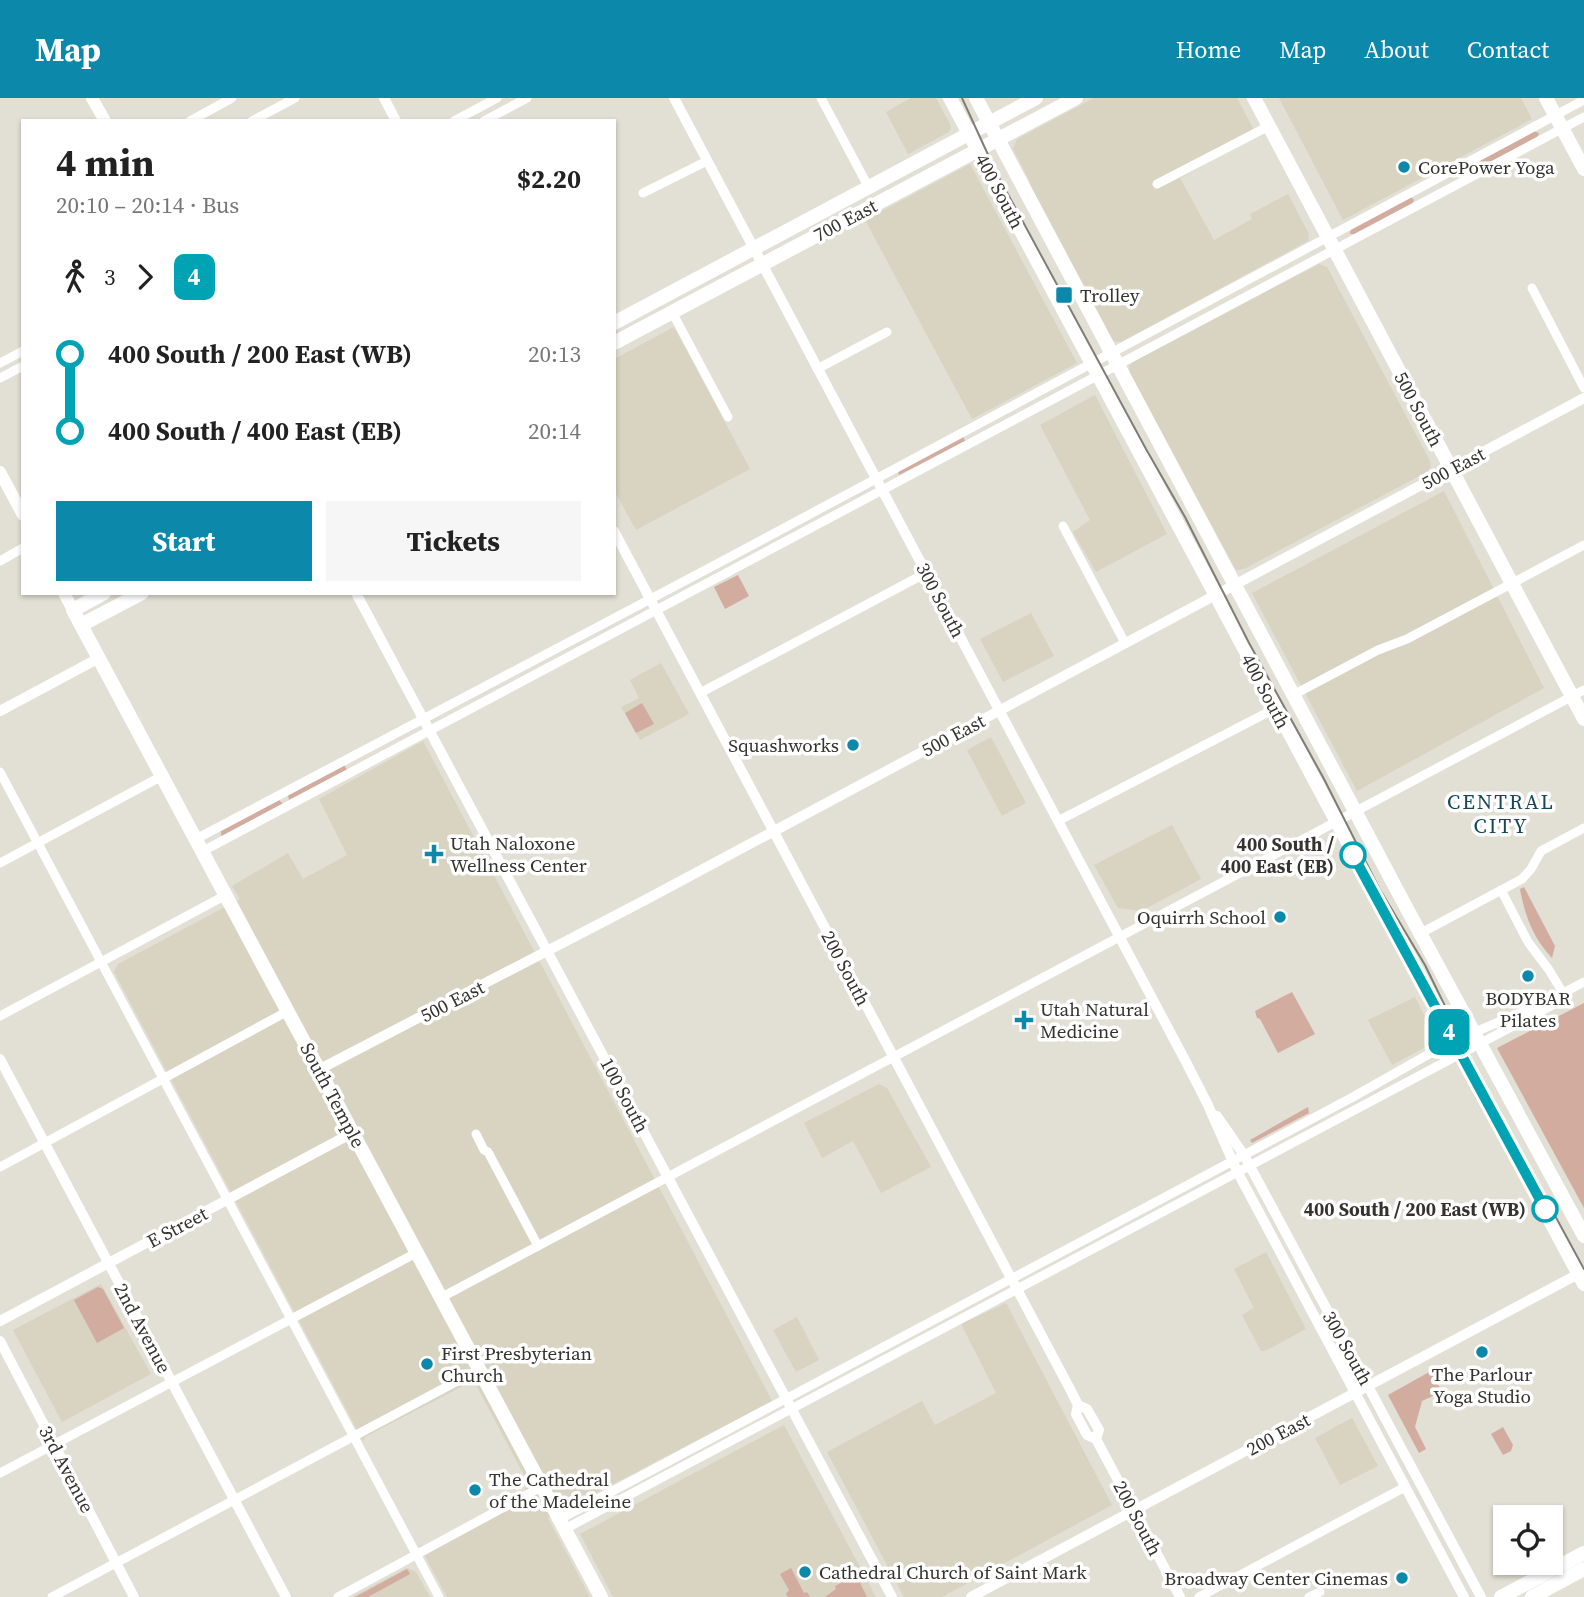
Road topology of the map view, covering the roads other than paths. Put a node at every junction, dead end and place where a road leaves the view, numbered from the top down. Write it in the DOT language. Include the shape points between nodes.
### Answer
graph roads {
  1 [pos="92,98"];
  2 [pos="232,98"];
  3 [pos="295,98"];
  4 [pos="384,98"];
  5 [pos="527,98"];
  6 [pos="674,98"];
  7 [pos="821,98"];
  8 [pos="950,98"];
  9 [pos="976,98"];
  10 [pos="1036,98"];
  11 [pos="1076,98"];
  12 [pos="1254,98"];
  13 [pos="1546,98"];
  14 [pos="493,100"];
  15 [pos="1584,100"];
  16 [pos="495,115"];
  17 [pos="1584,117"];
  18 [pos="103,119"];
  19 [pos="194,119"];
  20 [pos="256,119"];
  21 [pos="395,119"];
  22 [pos="458,119"];
  23 [pos="488,119"];
  24 [pos="1559,122"];
  25 [pos="989,123"];
  26 [pos="1269,126"];
  27 [pos="969,134"];
  28 [pos="998,139"];
  29 [pos="978,150"];
  30 [pos="1473,160"];
  31 [pos="707,161"];
  32 [pos="1584,169"];
  33 [pos="1479,172"];
  34 [pos="1157,184"];
  35 [pos="869,188"];
  36 [pos="1420,188"];
  37 [pos="643,193"];
  38 [pos="1427,200"];
  39 [pos="1331,243"];
  40 [pos="753,249"];
  41 [pos="761,265"];
  42 [pos="1264,271"];
  43 [pos="1271,284"];
  44 [pos="1532,288"];
  45 [pos="1217,296"];
  46 [pos="1224,309"];
  47 [pos="672,312"];
  48 [pos="616,322"];
  49 [pos="1167,323"];
  50 [pos="887,332"];
  51 [pos="1173,335"];
  52 [pos="616,342"];
  53 [pos="21,352"];
  54 [pos="1116,358"];
  55 [pos="0,363"];
  56 [pos="21,367"];
  57 [pos="817,369"];
  58 [pos="1095,369"];
  59 [pos="0,378"];
  60 [pos="1584,388"];
  61 [pos="1028,397"];
  62 [pos="1584,398"];
  63 [pos="1034,408"];
  64 [pos="728,417"];
  65 [pos="970,429"];
  66 [pos="975,440"];
  67 [pos="1451,469"];
  68 [pos="0,472"];
  69 [pos="879,484"];
  70 [pos="21,511"];
  71 [pos="797,521"];
  72 [pos="1063,526"];
  73 [pos="803,531"];
  74 [pos="616,535"];
  75 [pos="1584,545"];
  76 [pos="21,549"];
  77 [pos="730,557"];
  78 [pos="0,561"];
  79 [pos="735,568"];
  80 [pos="926,573"];
  81 [pos="1512,583"];
  82 [pos="1235,584"];
  83 [pos="65,595"];
  84 [pos="100,595"];
  85 [pos="138,595"];
  86 [pos="357,595"];
  87 [pos="1214,595"];
  88 [pos="650,599"];
  89 [pos="73,610"];
  90 [pos="656,610"];
  91 [pos="82,625"];
  92 [pos="1125,643"];
  93 [pos="565,644"];
  94 [pos="546,654"];
  95 [pos="571,655"];
  96 [pos="99,658"];
  97 [pos="552,665"];
  98 [pos="501,677"];
  99 [pos="507,689"];
  100 [pos="476,690"];
  101 [pos="700,693"];
  102 [pos="1578,693"];
  103 [pos="1293,695"];
  104 [pos="482,702"];
  105 [pos="1276,708"];
  106 [pos="999,710"];
  107 [pos="0,711"];
  108 [pos="423,718"];
  109 [pos="1584,719"];
  110 [pos="429,730"];
  111 [pos="347,759"];
  112 [pos="354,771"];
  113 [pos="0,772"];
  114 [pos="162,776"];
  115 [pos="281,794"];
  116 [pos="287,806"];
  117 [pos="1355,810"];
  118 [pos="1058,821"];
  119 [pos="1335,821"];
  120 [pos="1584,828"];
  121 [pos="773,831"];
  122 [pos="38,843"];
  123 [pos="199,845"];
  124 [pos="0,863"];
  125 [pos="1502,890"];
  126 [pos="226,895"];
  127 [pos="1421,933"];
  128 [pos="1119,936"];
  129 [pos="548,951"];
  130 [pos="101,962"];
  131 [pos="1584,982"];
  132 [pos="1584,989"];
  133 [pos="1563,993"];
  134 [pos="288,1011"];
  135 [pos="0,1016"];
  136 [pos="1477,1038"];
  137 [pos="1457,1048"];
  138 [pos="893,1057"];
  139 [pos="0,1059"];
  140 [pos="320,1069"];
  141 [pos="163,1080"];
  142 [pos="1207,1103"];
  143 [pos="354,1132"];
  144 [pos="475,1134"];
  145 [pos="46,1144"];
  146 [pos="1247,1160"];
  147 [pos="1235,1166"];
  148 [pos="0,1167"];
  149 [pos="668,1177"];
  150 [pos="227,1200"];
  151 [pos="1584,1236"];
  152 [pos="538,1246"];
  153 [pos="418,1252"];
  154 [pos="108,1264"];
  155 [pos="1582,1276"];
  156 [pos="1013,1284"];
  157 [pos="442,1297"];
  158 [pos="291,1319"];
  159 [pos="0,1321"];
  160 [pos="0,1341"];
  161 [pos="480,1368"];
  162 [pos="172,1382"];
  163 [pos="1369,1385"];
  164 [pos="1356,1392"];
  165 [pos="788,1404"];
  166 [pos="353,1436"];
  167 [pos="54,1444"];
  168 [pos="0,1473"];
  169 [pos="542,1486"];
  170 [pos="1405,1487"];
  171 [pos="234,1499"];
  172 [pos="1433,1508"];
  173 [pos="1135,1510"];
  174 [pos="1421,1517"];
  175 [pos="562,1524"];
  176 [pos="1584,1553"];
  177 [pos="416,1555"];
  178 [pos="116,1562"];
  179 [pos="1584,1569"];
  180 [pos="1320,1591"];
  181 [pos="52,1597"];
  182 [pos="134,1597"];
  183 [pos="286,1597"];
  184 [pos="338,1597"];
  185 [pos="439,1597"];
  186 [pos="601,1597"];
  187 [pos="892,1597"];
  188 [pos="971,1597"];
  189 [pos="1180,1597"];
  190 [pos="1199,1597"];
  191 [pos="1309,1597"];
  192 [pos="1464,1597"];
  193 [pos="1481,1597"];
  194 [pos="1501,1597"];
  195 [pos="1532,1597"];
  1 -- 18 [label="main road"];
  2 -- 19 [label="street"];
  3 -- 20 [label="street"];
  4 -- 21 [label="street"];
  5 -- 16 [label="street"];
  6 -- 31 [label="street, 300 South"];
  7 -- 35 [label="street"];
  8 -- 27 [label="main road, 400 South"];
  9 -- 25 [label="main road, 400 South"];
  10 -- 25 [label="main road, 700 East"];
  11 -- 28 [label="main road, 700 East"];
  12 -- 26 [label="main road, 500 South"];
  13 -- 24 [label="main road"];
  14 -- 16 [label="street"];
  14 -- 22 [label="street"];
  15 -- 24 [label="street"];
  16 -- 23 [label="street"];
  17 -- 24 [label="street"];
  24 -- 30 [label="street"];
  24 -- 32 [label="main road"];
  24 -- 33 [label="street"];
  25 -- 27 [label="main road, 700 East"];
  25 -- 28 [label="main road, 400 South"];
  26 -- 34 [label="street"];
  26 -- 39 [label="main road, 500 South"];
  27 -- 29 [label="main road, 400 South"];
  27 -- 35 [label="main road, 700 East"];
  28 -- 29 [label="main road, 700 East"];
  28 -- 54 [label="main road, 400 South"];
  29 -- 41 [label="main road, 700 East"];
  29 -- 58 [label="main road, 400 South"];
  30 -- 33 [label="street"];
  30 -- 36 [label="street"];
  31 -- 37 [label="street"];
  31 -- 40 [label="street, 300 South"];
  33 -- 38 [label="street"];
  35 -- 40 [label="main road, 700 East"];
  36 -- 38 [label="street"];
  36 -- 39 [label="street"];
  38 -- 39 [label="street"];
  39 -- 42 [label="street"];
  39 -- 43 [label="street"];
  39 -- 67 [label="main road, 500 South"];
  40 -- 41 [label="street, 300 South"];
  40 -- 48 [label="main road, 700 East"];
  41 -- 47 [label="main road, 700 East"];
  41 -- 57 [label="street, 300 South"];
  42 -- 43 [label="street"];
  42 -- 45 [label="street"];
  43 -- 46 [label="street"];
  44 -- 60 [label="street"];
  45 -- 46 [label="street"];
  45 -- 49 [label="street"];
  46 -- 51 [label="street"];
  47 -- 52 [label="main road, 700 East"];
  47 -- 64 [label="street"];
  49 -- 51 [label="street"];
  49 -- 54 [label="street"];
  50 -- 57 [label="street"];
  51 -- 54 [label="street"];
  53 -- 55 [label="street"];
  54 -- 58 [label="street"];
  54 -- 82 [label="main road, 400 South"];
  56 -- 59 [label="street"];
  57 -- 69 [label="street, 300 South"];
  58 -- 61 [label="street"];
  58 -- 63 [label="street"];
  58 -- 87 [label="main road, 400 South"];
  61 -- 63 [label="street"];
  61 -- 65 [label="street"];
  62 -- 67 [label="street, 500 East"];
  63 -- 66 [label="street"];
  65 -- 66 [label="street"];
  65 -- 69 [label="street"];
  66 -- 69 [label="street"];
  67 -- 81 [label="main road, 500 South"];
  67 -- 82 [label="street, 500 East"];
  68 -- 70 [label="main road"];
  69 -- 71 [label="street"];
  69 -- 73 [label="street"];
  69 -- 80 [label="street, 300 South"];
  71 -- 73 [label="street"];
  71 -- 77 [label="street"];
  72 -- 92 [label="street"];
  73 -- 79 [label="street"];
  74 -- 88 [label="street, 200 South"];
  75 -- 81 [label="street"];
  76 -- 78 [label="street"];
  77 -- 79 [label="street"];
  77 -- 88 [label="street"];
  79 -- 90 [label="street"];
  80 -- 101 [label="street"];
  80 -- 106 [label="street, 300 South"];
  81 -- 102 [label="main road, 500 South"];
  81 -- 103 [label="street"];
  82 -- 87 [label="street, 500 East"];
  82 -- 103 [label="main road, 400 South"];
  83 -- 89 [label="main road, South Temple"];
  84 -- 89 [label="main road"];
  85 -- 91 [label="main road"];
  86 -- 108 [label="street, 100 South"];
  87 -- 92 [label="street, 500 East"];
  87 -- 105 [label="main road, 400 South"];
  88 -- 90 [label="street, 200 South"];
  88 -- 93 [label="street"];
  89 -- 91 [label="main road, South Temple"];
  90 -- 95 [label="street"];
  90 -- 101 [label="street, 200 South"];
  91 -- 96 [label="main road, South Temple"];
  92 -- 106 [label="street, 500 East"];
  93 -- 94 [label="street"];
  93 -- 95 [label="street"];
  94 -- 97 [label="street"];
  94 -- 98 [label="street"];
  95 -- 97 [label="street"];
  96 -- 107 [label="street"];
  96 -- 114 [label="main road, South Temple"];
  97 -- 99 [label="street"];
  98 -- 99 [label="street"];
  98 -- 100 [label="street"];
  99 -- 104 [label="street"];
  100 -- 104 [label="street"];
  100 -- 108 [label="street"];
  101 -- 121 [label="street, 200 South"];
  102 -- 109 [label="main road, 500 South"];
  102 -- 117 [label="street"];
  103 -- 117 [label="main road, 400 South"];
  104 -- 110 [label="street"];
  105 -- 118 [label="street"];
  105 -- 119 [label="main road, 400 South"];
  106 -- 118 [label="street, 300 South"];
  106 -- 121 [label="street, 500 East"];
  108 -- 110 [label="street, 100 South"];
  108 -- 111 [label="street"];
  110 -- 112 [label="street"];
  110 -- 129 [label="street, 100 South"];
  111 -- 112 [label="street"];
  111 -- 115 [label="street"];
  112 -- 116 [label="street"];
  113 -- 122 [label="street"];
  114 -- 122 [label="street"];
  114 -- 123 [label="main road, South Temple"];
  115 -- 116 [label="street"];
  115 -- 123 [label="street"];
  116 -- 123 [label="street"];
  117 -- 119 [label="street"];
  117 -- 127 [label="main road, 400 South"];
  118 -- 128 [label="street, 300 South"];
  119 -- 128 [label="street"];
  119 -- 137 [label="main road, 400 South"];
  120 -- 125 [label="street" via="1541,851 1527,874"];
  121 -- 129 [label="street, 500 East"];
  121 -- 138 [label="street, 200 South"];
  122 -- 124 [label="street"];
  122 -- 130 [label="street"];
  123 -- 126 [label="main road, South Temple"];
  125 -- 127 [label="street"];
  125 -- 133 [label="street" via="1528,942"];
  126 -- 130 [label="street"];
  126 -- 134 [label="main road, South Temple"];
  127 -- 136 [label="main road, 400 South"];
  128 -- 138 [label="street"];
  128 -- 142 [label="street, 300 South"];
  129 -- 140 [label="street, 500 East"];
  129 -- 149 [label="street, 100 South"];
  130 -- 135 [label="street"];
  130 -- 141 [label="street"];
  131 -- 133 [label="street"];
  132 -- 136 [label="street"];
  133 -- 136 [label="street"];
  134 -- 140 [label="main road, South Temple"];
  134 -- 141 [label="street"];
  136 -- 137 [label="street"];
  136 -- 151 [label="main road, 400 South"];
  137 -- 146 [label="street"];
  137 -- 146 [label="street"];
  137 -- 155 [label="main road, 400 South"];
  138 -- 149 [label="street"];
  138 -- 156 [label="street, 200 South"];
  139 -- 145 [label="street, 2nd Avenue"];
  140 -- 143 [label="main road, South Temple"];
  141 -- 145 [label="street"];
  141 -- 150 [label="street"];
  142 -- 146 [label="street, 300 South"];
  142 -- 147 [label="street, 300 South"];
  143 -- 150 [label="street, E Street"];
  143 -- 153 [label="main road, South Temple"];
  144 -- 152 [label="street"];
  145 -- 148 [label="street"];
  145 -- 154 [label="street, 2nd Avenue"];
  146 -- 147 [label="street"];
  146 -- 163 [label="street, 300 South"];
  147 -- 156 [label="street"];
  147 -- 164 [label="street, 300 South"];
  149 -- 152 [label="street"];
  149 -- 165 [label="street, 100 South"];
  150 -- 154 [label="street, E Street"];
  150 -- 158 [label="street"];
  152 -- 157 [label="street"];
  153 -- 157 [label="main road, South Temple"];
  153 -- 158 [label="street"];
  154 -- 159 [label="street, E Street"];
  154 -- 162 [label="street, 2nd Avenue"];
  155 -- 163 [label="street, 200 East"];
  156 -- 165 [label="street"];
  156 -- 173 [label="street, 200 South" via="1078,1405 1076,1414 1087,1435 1096,1439"];
  157 -- 161 [label="main road, South Temple"];
  158 -- 162 [label="street"];
  158 -- 166 [label="street"];
  160 -- 167 [label="street, 3rd Avenue"];
  161 -- 166 [label="street"];
  161 -- 169 [label="main road, South Temple"];
  162 -- 167 [label="street"];
  162 -- 171 [label="street, 2nd Avenue"];
  163 -- 164 [label="street, 200 East"];
  163 -- 172 [label="street, 300 South"];
  164 -- 170 [label="street, 300 South"];
  164 -- 173 [label="street, 200 East"];
  165 -- 175 [label="street"];
  165 -- 187 [label="street, 100 South"];
  166 -- 171 [label="street"];
  166 -- 177 [label="street"];
  167 -- 168 [label="street"];
  167 -- 178 [label="street, 3rd Avenue"];
  169 -- 175 [label="main road, South Temple"];
  169 -- 177 [label="street"];
  170 -- 174 [label="street, 300 South"];
  170 -- 190 [label="street"];
  171 -- 178 [label="street"];
  171 -- 183 [label="street, 2nd Avenue"];
  172 -- 174 [label="street"];
  172 -- 193 [label="street, 300 South"];
  173 -- 188 [label="street, 200 East"];
  173 -- 189 [label="street, 200 South"];
  174 -- 192 [label="street, 300 South"];
  175 -- 186 [label="main road, South Temple"];
  176 -- 194 [label="main road"];
  177 -- 184 [label="street"];
  177 -- 185 [label="street"];
  178 -- 181 [label="street"];
  178 -- 182 [label="street, 3rd Avenue"];
  179 -- 195 [label="main road"];
  180 -- 191 [label="street"];
}
